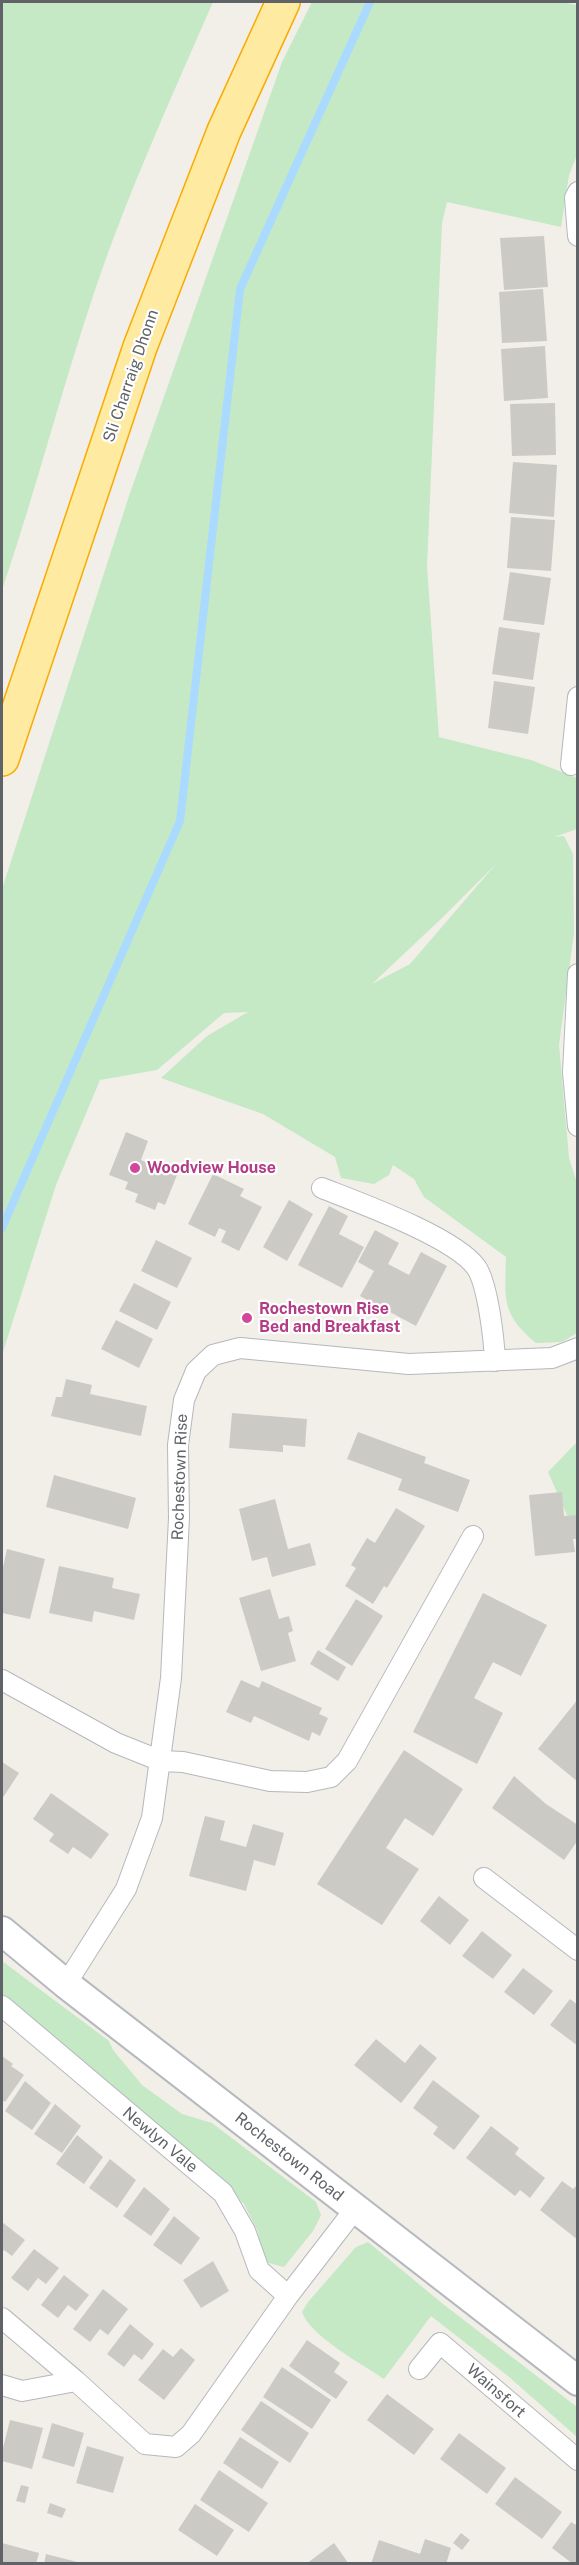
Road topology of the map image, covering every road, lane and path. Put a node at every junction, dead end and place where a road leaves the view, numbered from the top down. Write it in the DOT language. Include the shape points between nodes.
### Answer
graph roads {
  1 [pos="283,2"];
  2 [pos="578,192"];
  3 [pos="578,236"];
  4 [pos="578,697"];
  5 [pos="2,759"];
  6 [pos="571,765"];
  7 [pos="578,974"];
  8 [pos="578,1126"];
  9 [pos="322,1188"];
  10 [pos="578,1348"];
  11 [pos="495,1361"];
  12 [pos="473,1536"];
  13 [pos="2,1680"];
  14 [pos="161,1761"];
  15 [pos="484,1878"];
  16 [pos="2,1931"];
  17 [pos="578,1950"];
  18 [pos="66,1984"];
  19 [pos="2,2006"];
  20 [pos="355,2209"];
  21 [pos="288,2296"];
  22 [pos="2,2318"];
  23 [pos="419,2369"];
  24 [pos="76,2381"];
  25 [pos="578,2381"];
  26 [pos="2,2385"];
  27 [pos="578,2460"];
  1 -- 5 [label="highway, Sli Charraig Dhonn" via="224,131 140,347"];
  2 -- 3 [label="street"];
  4 -- 6 [label="street"];
  7 -- 8 [label="street" via="573,1072"];
  9 -- 11 [label="street" via="386,1214 464,1254 478,1269 493,1326"];
  10 -- 11 [label="street, Rochestown Rise" via="552,1358"];
  11 -- 14 [label="street, Rochestown Rise" via="409,1364 240,1348 213,1355 196,1371 184,1400 178,1445 179,1518 171,1678"];
  12 -- 14 [label="street" via="347,1761 331,1777 308,1782 270,1781"];
  13 -- 14 [label="street" via="116,1743"];
  14 -- 18 [label="street, Rochestown Rise" via="152,1818 126,1889"];
  15 -- 17 [label="street"];
  16 -- 18 [label="main road, Rochestown Road"];
  18 -- 20 [label="main road, Rochestown Road"];
  19 -- 21 [label="street, Newlyn Vale" via="223,2193 245,2230 259,2270"];
  20 -- 21 [label="street"];
  20 -- 25 [label="main road, Rochestown Road"];
  21 -- 24 [label="street" via="191,2434 176,2447 145,2444"];
  22 -- 24 [label="street"];
  23 -- 27 [label="street, Wainsfort" via="440,2343"];
  24 -- 26 [label="street" via="22,2391"];
}
